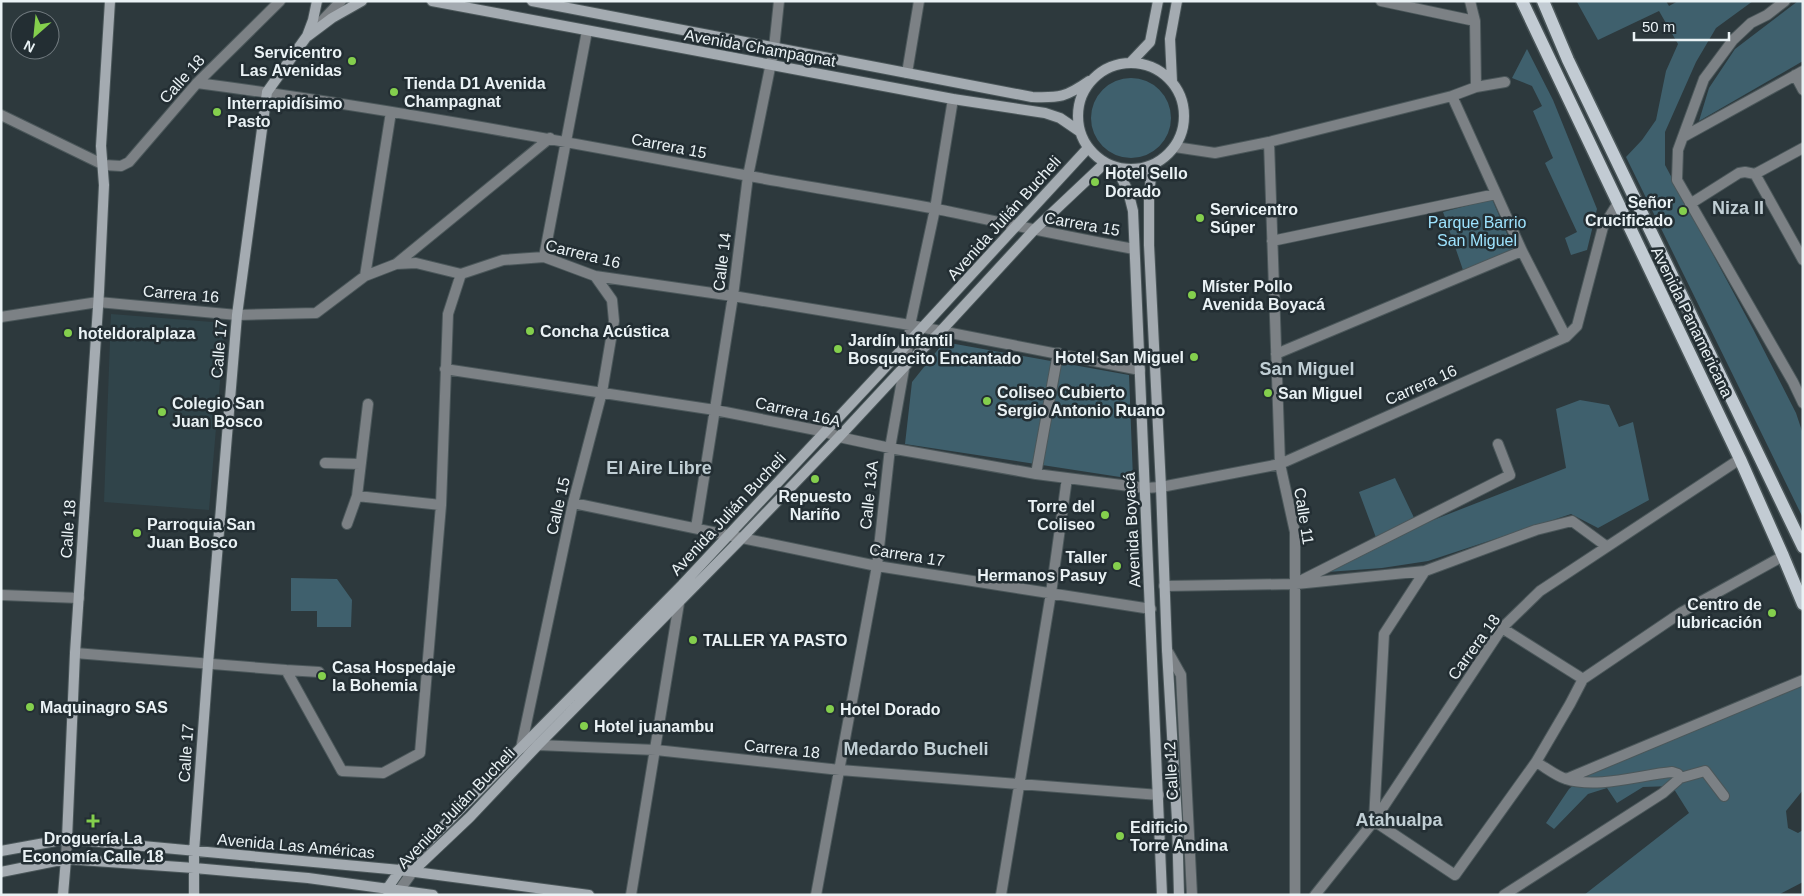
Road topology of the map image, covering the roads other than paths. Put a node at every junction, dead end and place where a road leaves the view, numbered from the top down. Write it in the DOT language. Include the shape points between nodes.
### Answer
graph roads {
  1 [pos="110,1"];
  2 [pos="280,1"];
  3 [pos="317,1"];
  4 [pos="341,1"];
  5 [pos="362,1"];
  6 [pos="432,1"];
  7 [pos="532,1"];
  8 [pos="779,1"];
  9 [pos="919,1"];
  10 [pos="1158,1"];
  11 [pos="1177,1"];
  12 [pos="1382,1"];
  13 [pos="1470,1"];
  14 [pos="1522,1"];
  15 [pos="1543,1"];
  16 [pos="1785,1"];
  17 [pos="1475,21"];
  18 [pos="586,31"];
  19 [pos="307,36"];
  20 [pos="774,48"];
  21 [pos="1131,62"];
  22 [pos="770,65"];
  23 [pos="907,73"];
  24 [pos="1799,73"];
  25 [pos="1090,81"];
  26 [pos="1172,82"];
  27 [pos="1505,82"];
  28 [pos="197,83"];
  29 [pos="1476,87"];
  30 [pos="1803,90"];
  31 [pos="267,92"];
  32 [pos="1452,96"];
  33 [pos="953,99"];
  34 [pos="391,112"];
  35 [pos="1,115"];
  36 [pos="1079,131"];
  37 [pos="1683,137"];
  38 [pos="550,138"];
  39 [pos="566,142"];
  40 [pos="1268,142"];
  41 [pos="1175,147"];
  42 [pos="1088,148"];
  43 [pos="1803,148"];
  44 [pos="1105,162"];
  45 [pos="1152,165"];
  46 [pos="104,166"];
  47 [pos="1116,167"];
  48 [pos="1755,174"];
  49 [pos="748,176"];
  50 [pos="1496,194"];
  51 [pos="1618,203"];
  52 [pos="1690,204"];
  53 [pos="935,209"];
  54 [pos="1016,226"];
  55 [pos="1034,230"];
  56 [pos="1272,241"];
  57 [pos="1134,249"];
  58 [pos="1522,251"];
  59 [pos="544,257"];
  60 [pos="1803,260"];
  61 [pos="396,264"];
  62 [pos="462,274"];
  63 [pos="365,276"];
  64 [pos="595,276"];
  65 [pos="733,296"];
  66 [pos="98,302"];
  67 [pos="237,315"];
  68 [pos="1,317"];
  69 [pos="910,326"];
  70 [pos="922,328"];
  71 [pos="940,332"];
  72 [pos="1566,337"];
  73 [pos="909,341"];
  74 [pos="1058,353"];
  75 [pos="1276,354"];
  76 [pos="905,366"];
  77 [pos="445,369"];
  78 [pos="1140,370"];
  79 [pos="1803,376"];
  80 [pos="1793,382"];
  81 [pos="602,392"];
  82 [pos="1803,403"];
  83 [pos="368,404"];
  84 [pos="715,410"];
  85 [pos="826,432"];
  86 [pos="840,437"];
  87 [pos="1498,444"];
  88 [pos="890,448"];
  89 [pos="1740,459"];
  90 [pos="325,463"];
  91 [pos="360,464"];
  92 [pos="1280,464"];
  93 [pos="1036,474"];
  94 [pos="1067,478"];
  95 [pos="1161,487"];
  96 [pos="1145,488"];
  97 [pos="357,496"];
  98 [pos="573,503"];
  99 [pos="441,504"];
  100 [pos="347,524"];
  101 [pos="696,528"];
  102 [pos="729,536"];
  103 [pos="742,539"];
  104 [pos="1606,546"];
  105 [pos="1803,547"];
  106 [pos="1783,556"];
  107 [pos="877,566"];
  108 [pos="1425,571"];
  109 [pos="1296,584"];
  110 [pos="682,585"];
  111 [pos="1164,586"];
  112 [pos="1051,593"];
  113 [pos="1,595"];
  114 [pos="79,598"];
  115 [pos="680,600"];
  116 [pos="1803,604"];
  117 [pos="1151,609"];
  118 [pos="1502,628"];
  119 [pos="1167,650"];
  120 [pos="75,653"];
  121 [pos="208,664"];
  122 [pos="286,670"];
  123 [pos="320,672"];
  124 [pos="1583,679"];
  125 [pos="1803,680"];
  126 [pos="538,744"];
  127 [pos="521,748"];
  128 [pos="656,750"];
  129 [pos="1536,762"];
  130 [pos="840,770"];
  131 [pos="1680,778"];
  132 [pos="1566,779"];
  133 [pos="1020,785"];
  134 [pos="1159,795"];
  135 [pos="1724,796"];
  136 [pos="1374,821"];
  137 [pos="67,839"];
  138 [pos="1,850"];
  139 [pos="194,852"];
  140 [pos="66,859"];
  141 [pos="194,868"];
  142 [pos="400,870"];
  143 [pos="1,872"];
  144 [pos="413,872"];
  145 [pos="393,892"];
  146 [pos="63,895"];
  147 [pos="194,895"];
  148 [pos="434,895"];
  149 [pos="589,895"];
  150 [pos="631,895"];
  151 [pos="816,895"];
  152 [pos="1001,895"];
  153 [pos="1162,895"];
  154 [pos="1178,895"];
  155 [pos="1192,895"];
  156 [pos="1295,895"];
  157 [pos="1315,895"];
  158 [pos="1504,895"];
  1 -- 46 [label="street, Calle 18" via="101,146"];
  2 -- 28 [label="street, Calle 18"];
  3 -- 19 [label="street, Calle 17"];
  4 -- 19 [label="street"];
  5 -- 19 [label="street"];
  6 -- 18 [label="street, Avenida Champagnat"];
  7 -- 20 [label="street, Avenida Champagnat"];
  8 -- 20 [label="street, Calle 14"];
  9 -- 23 [label="street"];
  10 -- 21 [label="street" via="1150,42"];
  11 -- 26 [label="street" via="1170,39"];
  12 -- 17 [label="street"];
  13 -- 17 [label="street"];
  14 -- 51 [label="main road, Avenida Panamericana"];
  15 -- 105 [label="main road, Avenida Panamericana" via="1572,69"];
  16 -- 37 [label="street" via="1751,23 1733,40 1704,79"];
  17 -- 29 [label="street"];
  18 -- 22 [label="street, Avenida Champagnat"];
  18 -- 39 [label="street"];
  19 -- 31 [label="street, Calle 17"];
  20 -- 22 [label="street, Calle 14"];
  20 -- 23 [label="street, Avenida Champagnat"];
  21 -- 25 [label="street" via="1115,64"];
  21 -- 26 [label="street" via="1161,71"];
  22 -- 33 [label="street, Avenida Champagnat"];
  22 -- 49 [label="street, Calle 14"];
  23 -- 25 [label="street, Avenida Champagnat" via="1032,97 1070,94"];
  24 -- 30 [label="street"];
  24 -- 37 [label="street"];
  25 -- 36 [label="street" via="1080,96"];
  26 -- 41 [label="street" via="1184,107 1184,121"];
  27 -- 29 [label="street"];
  28 -- 31 [label="street, Carrera 15"];
  28 -- 46 [label="street, Calle 18" via="129,162 121,166"];
  29 -- 32 [label="street"];
  31 -- 34 [label="street, Carrera 15"];
  31 -- 67 [label="street, Calle 17"];
  32 -- 40 [label="street"];
  32 -- 50 [label="street"];
  33 -- 36 [label="street, Avenida Champagnat" via="1045,113 1060,118"];
  33 -- 53 [label="street, Calle 13A"];
  34 -- 38 [label="street, Carrera 15"];
  34 -- 63 [label="street"];
  35 -- 46 [label="street"];
  36 -- 42 [label="street"];
  37 -- 52 [label="street" via="1678,150 1677,180"];
  38 -- 39 [label="street, Carrera 15"];
  38 -- 61 [label="street"];
  39 -- 49 [label="street, Carrera 15"];
  39 -- 59 [label="street"];
  40 -- 41 [label="street" via="1215,153"];
  40 -- 56 [label="street, Calle 11"];
  41 -- 45 [label="street"];
  42 -- 44 [label="street"];
  42 -- 54 [label="street, Avenida Julián Bucheli"];
  43 -- 48 [label="street"];
  44 -- 47 [label="street"];
  44 -- 55 [label="street, Avenida Julián Bucheli"];
  45 -- 47 [label="street" via="1140,169"];
  45 -- 95 [label="street, Avenida Boyacá" via="1149,245"];
  46 -- 66 [label="street, Calle 18"];
  47 -- 57 [label="street, Avenida Boyacá" via="1128,191 1133,211"];
  48 -- 52 [label="street" via="1740,173"];
  48 -- 60 [label="street"];
  49 -- 53 [label="street, Carrera 15"];
  49 -- 65 [label="street, Calle 14"];
  50 -- 56 [label="street"];
  50 -- 58 [label="street"];
  51 -- 72 [label="street" via="1603,227 1577,326"];
  51 -- 89 [label="main road, Avenida Panamericana"];
  52 -- 80 [label="street"];
  53 -- 54 [label="street, Carrera 15"];
  53 -- 69 [label="street, Calle 13A"];
  54 -- 55 [label="street, Carrera 15"];
  54 -- 70 [label="street, Avenida Julián Bucheli"];
  55 -- 57 [label="street, Carrera 15"];
  55 -- 71 [label="street, Avenida Julián Bucheli"];
  56 -- 75 [label="street, Calle 11"];
  57 -- 78 [label="street, Avenida Boyacá"];
  58 -- 72 [label="street"];
  58 -- 75 [label="street"];
  59 -- 62 [label="street, Carrera 16" via="503,260"];
  59 -- 64 [label="street, Carrera 16"];
  61 -- 62 [label="street, Carrera 16" via="416,263"];
  61 -- 63 [label="street, Carrera 16"];
  62 -- 77 [label="street" via="448,314"];
  63 -- 67 [label="street, Carrera 16" via="316,313"];
  64 -- 65 [label="street, Carrera 16"];
  64 -- 81 [label="street, Calle 15" via="612,300 614,321"];
  65 -- 69 [label="street, Carrera 16"];
  65 -- 84 [label="street, Calle 14"];
  66 -- 67 [label="street, Carrera 16"];
  66 -- 68 [label="street, Carrera 16"];
  66 -- 114 [label="street, Calle 18"];
  67 -- 121 [label="street, Calle 17"];
  69 -- 70 [label="street, Carrera 16"];
  69 -- 73 [label="street, Calle 13A"];
  70 -- 71 [label="street, Carrera 16"];
  70 -- 73 [label="street, Avenida Julián Bucheli"];
  71 -- 74 [label="street, Carrera 16"];
  71 -- 76 [label="street, Avenida Julián Bucheli"];
  72 -- 92 [label="street, Carrera 16"];
  73 -- 76 [label="street, Calle 13A"];
  73 -- 85 [label="street, Avenida Julián Bucheli"];
  74 -- 78 [label="street, Carrera 16"];
  74 -- 93 [label="street"];
  75 -- 92 [label="street, Calle 11"];
  76 -- 86 [label="street, Avenida Julián Bucheli"];
  76 -- 88 [label="street, Calle 13A"];
  77 -- 81 [label="street, Carrera 16A"];
  77 -- 99 [label="street"];
  78 -- 96 [label="street, Avenida Boyacá"];
  79 -- 80 [label="street"];
  80 -- 82 [label="street"];
  81 -- 84 [label="street, Carrera 16A"];
  81 -- 98 [label="street, Calle 15"];
  83 -- 91 [label="street"];
  84 -- 85 [label="street, Carrera 16A"];
  84 -- 101 [label="street, Calle 14"];
  85 -- 86 [label="street, Carrera 16A"];
  85 -- 102 [label="street, Avenida Julián Bucheli"];
  86 -- 88 [label="street, Carrera 16A"];
  86 -- 103 [label="street, Avenida Julián Bucheli"];
  87 -- 109 [label="street" via="1510,476"];
  88 -- 93 [label="street, Carrera 16A"];
  88 -- 107 [label="street, Calle 13A"];
  89 -- 104 [label="street, Carrera 18"];
  89 -- 106 [label="main road, Avenida Panamericana"];
  90 -- 91 [label="street"];
  91 -- 97 [label="street"];
  92 -- 95 [label="street, Carrera 16"];
  92 -- 109 [label="street, Calle 11" via="1295,532"];
  93 -- 94 [label="street, Carrera 16A"];
  94 -- 96 [label="street, Carrera 16A"];
  94 -- 112 [label="street"];
  95 -- 96 [label="street, Carrera 16"];
  95 -- 111 [label="street, Avenida Boyacá"];
  96 -- 117 [label="street, Avenida Boyacá"];
  97 -- 99 [label="street"];
  97 -- 100 [label="street"];
  98 -- 101 [label="street, Carrera 17"];
  98 -- 127 [label="street, Calle 15"];
  99 -- 122 [label="street" via="420,753 382,773 342,771"];
  101 -- 102 [label="street, Carrera 17"];
  102 -- 103 [label="street, Carrera 17"];
  102 -- 110 [label="street, Avenida Julián Bucheli"];
  103 -- 107 [label="street, Carrera 17"];
  103 -- 115 [label="street, Avenida Julián Bucheli"];
  104 -- 108 [label="street" via="1572,521 1536,530"];
  104 -- 118 [label="street, Carrera 18" via="1540,591"];
  106 -- 116 [label="main road, Avenida Panamericana"];
  106 -- 124 [label="street" via="1682,612"];
  107 -- 112 [label="street, Carrera 17"];
  107 -- 130 [label="street, Calle 13A"];
  108 -- 109 [label="street"];
  108 -- 136 [label="street" via="1384,634"];
  109 -- 111 [label="street"];
  109 -- 156 [label="street, Calle 11"];
  110 -- 115 [label="street"];
  110 -- 127 [label="street, Avenida Julián Bucheli"];
  111 -- 119 [label="street, Avenida Boyacá"];
  112 -- 117 [label="street, Carrera 17"];
  112 -- 133 [label="street"];
  113 -- 114 [label="street"];
  114 -- 120 [label="street, Calle 18"];
  115 -- 126 [label="street, Avenida Julián Bucheli"];
  115 -- 128 [label="street"];
  117 -- 134 [label="street, Avenida Boyacá" via="1150,649"];
  118 -- 124 [label="street"];
  118 -- 136 [label="street, Carrera 18"];
  119 -- 154 [label="street, Avenida Boyacá"];
  119 -- 155 [label="street, Calle 12" via="1181,675"];
  120 -- 121 [label="street"];
  120 -- 137 [label="street, Calle 18"];
  121 -- 122 [label="street"];
  121 -- 139 [label="street, Calle 17"];
  122 -- 123 [label="street"];
  124 -- 129 [label="street"];
  125 -- 132 [label="street"];
  126 -- 127 [label="street, Carrera 18"];
  126 -- 128 [label="street, Carrera 18"];
  126 -- 144 [label="street, Avenida Julián Bucheli"];
  127 -- 142 [label="street, Avenida Julián Bucheli"];
  128 -- 130 [label="street, Carrera 18"];
  128 -- 150 [label="street"];
  129 -- 132 [label="street"];
  129 -- 136 [label="street" via="1455,875"];
  130 -- 133 [label="street, Carrera 18"];
  130 -- 151 [label="street, Calle 13A"];
  131 -- 132 [label="street" via="1672,772 1600,782"];
  131 -- 135 [label="street" via="1706,771"];
  131 -- 158 [label="street" via="1663,793"];
  133 -- 134 [label="street, Carrera 18"];
  133 -- 152 [label="street"];
  134 -- 153 [label="street, Avenida Boyacá"];
  136 -- 157 [label="street, Carrera 18"];
  137 -- 138 [label="street, Avenida Las Américas"];
  137 -- 139 [label="street, Avenida Las Américas"];
  137 -- 140 [label="street, Calle 18"];
  139 -- 141 [label="street, Calle 17"];
  139 -- 142 [label="street, Avenida Las Américas"];
  140 -- 141 [label="street, Avenida Las Américas"];
  140 -- 143 [label="street, Avenida Las Américas"];
  140 -- 146 [label="street, Calle 18"];
  141 -- 145 [label="street, Avenida Las Américas" via="308,878"];
  141 -- 147 [label="street, Calle 17"];
  142 -- 144 [label="street, Avenida Las Américas"];
  142 -- 145 [label="street, Avenida Julián Bucheli"];
  144 -- 145 [label="street, Avenida Julián Bucheli"];
  144 -- 149 [label="street, Avenida Las Américas"];
  145 -- 148 [label="street, Avenida Las Américas"];
}
